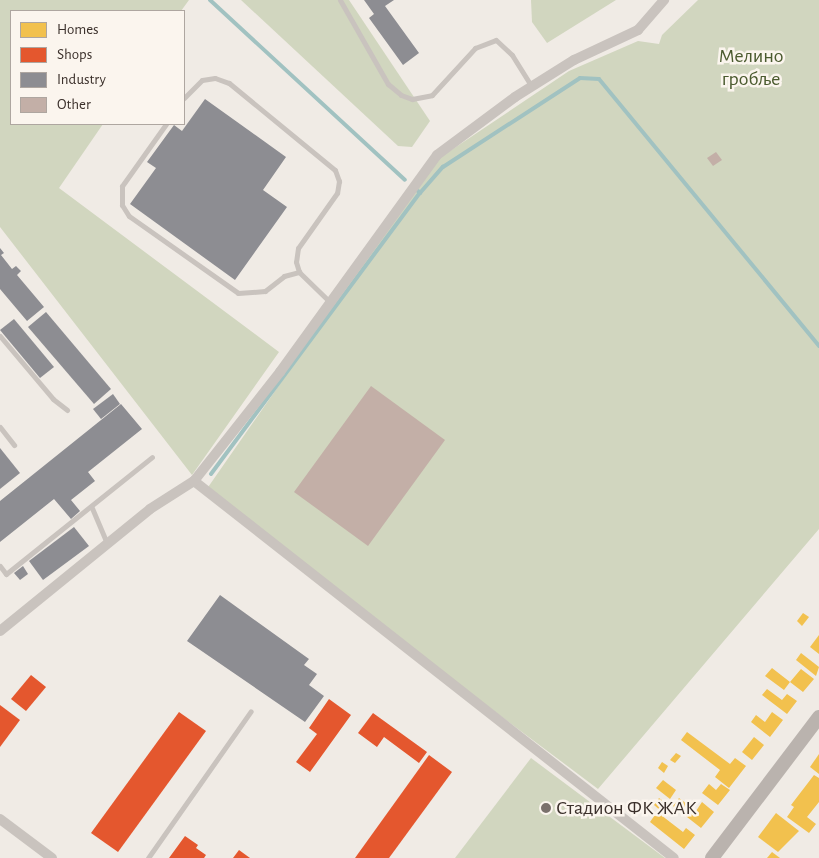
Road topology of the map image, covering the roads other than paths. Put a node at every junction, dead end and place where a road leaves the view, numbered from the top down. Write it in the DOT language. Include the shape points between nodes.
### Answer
graph roads {
  1 [pos="340,0"];
  2 [pos="664,0"];
  3 [pos="532,87"];
  4 [pos="185,97"];
  5 [pos="165,125"];
  6 [pos="299,272"];
  7 [pos="330,302"];
  8 [pos="0,337"];
  9 [pos="67,410"];
  10 [pos="0,427"];
  11 [pos="14,445"];
  12 [pos="152,457"];
  13 [pos="194,481"];
  14 [pos="92,508"];
  15 [pos="107,543"];
  16 [pos="0,566"];
  17 [pos="0,631"];
  18 [pos="251,711"];
  19 [pos="819,717"];
  20 [pos="0,820"];
  21 [pos="52,858"];
  22 [pos="148,858"];
  23 [pos="674,858"];
  24 [pos="712,858"];
  1 -- 3 [label="lane" via="388,84 401,96 419,99 432,95 475,48 496,40 508,49"];
  2 -- 3 [label="street" via="638,30 574,60"];
  3 -- 7 [label="street" via="437,155"];
  4 -- 6 [label="lane" via="202,80 215,78 229,82 335,170 339,181 337,193 298,248 296,262"];
  5 -- 6 [label="lane" via="122,186 122,205 128,216 238,293 265,291 284,276"];
  6 -- 7 [label="lane"];
  7 -- 13 [label="street" via="280,372"];
  8 -- 9 [label="lane" via="53,399"];
  10 -- 11 [label="lane"];
  12 -- 14 [label="lane"];
  13 -- 15 [label="street" via="150,509"];
  13 -- 23 [label="street"];
  14 -- 15 [label="lane"];
  14 -- 16 [label="lane" via="6,574"];
  15 -- 17 [label="street"];
  18 -- 22 [label="lane"];
  19 -- 24 [label="street"];
  20 -- 21 [label="street"];
}
